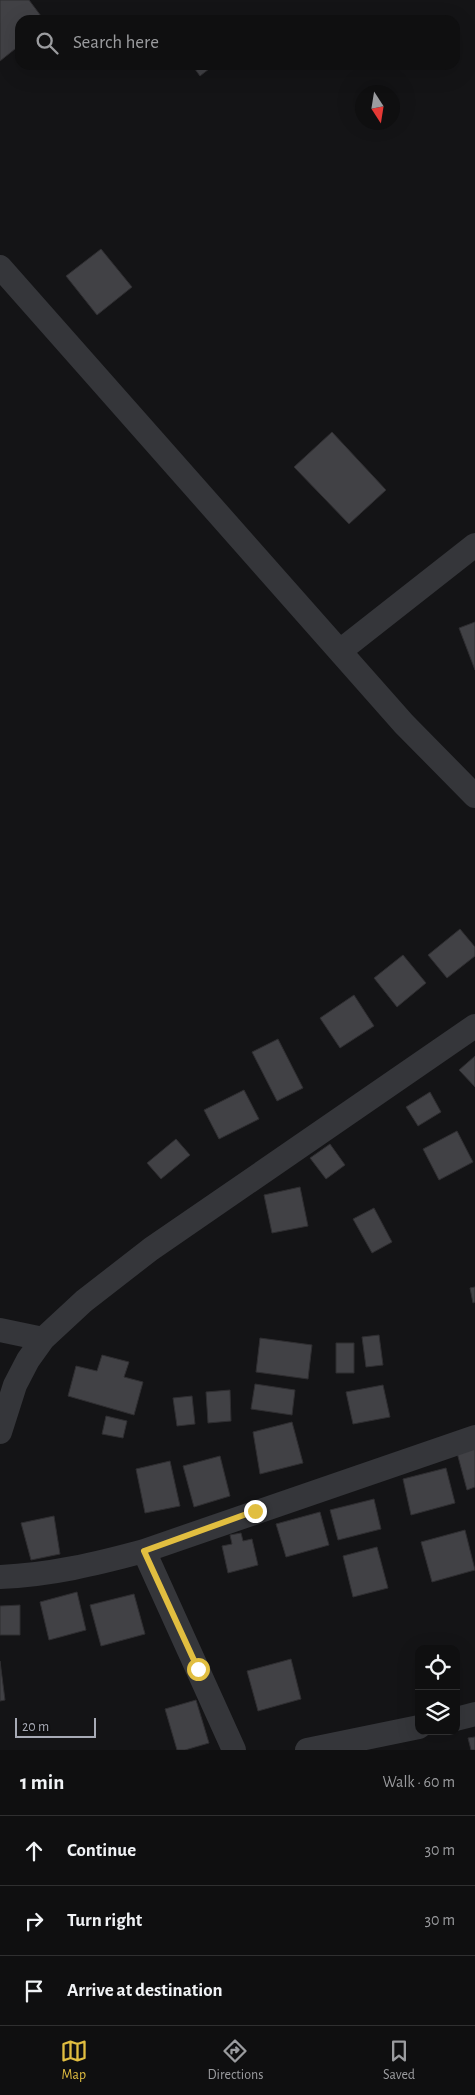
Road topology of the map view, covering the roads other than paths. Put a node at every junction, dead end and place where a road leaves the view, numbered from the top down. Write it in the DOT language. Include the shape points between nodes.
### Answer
graph roads {
  1 [pos="0,267"];
  2 [pos="475,546"];
  3 [pos="340,651"];
  4 [pos="475,796"];
  5 [pos="475,1026"];
  6 [pos="0,1330"];
  7 [pos="43,1339"];
  8 [pos="0,1432"];
  9 [pos="475,1437"];
  10 [pos="144,1551"];
  11 [pos="0,1577"];
  12 [pos="475,1714"];
  13 [pos="460,1717"];
  14 [pos="415,1728"];
  15 [pos="234,1750"];
  16 [pos="306,1750"];
  1 -- 3 [label="street"];
  2 -- 3 [label="street"];
  3 -- 4 [label="street" via="404,724"];
  5 -- 7 [label="street" via="151,1250 84,1301"];
  6 -- 7 [label="street"];
  7 -- 8 [label="street" via="15,1384"];
  9 -- 10 [label="street"];
  10 -- 11 [label="street" via="52,1573"];
  10 -- 15 [label="street"];
  12 -- 13 [label="street"];
  14 -- 16 [label="street"];
}
